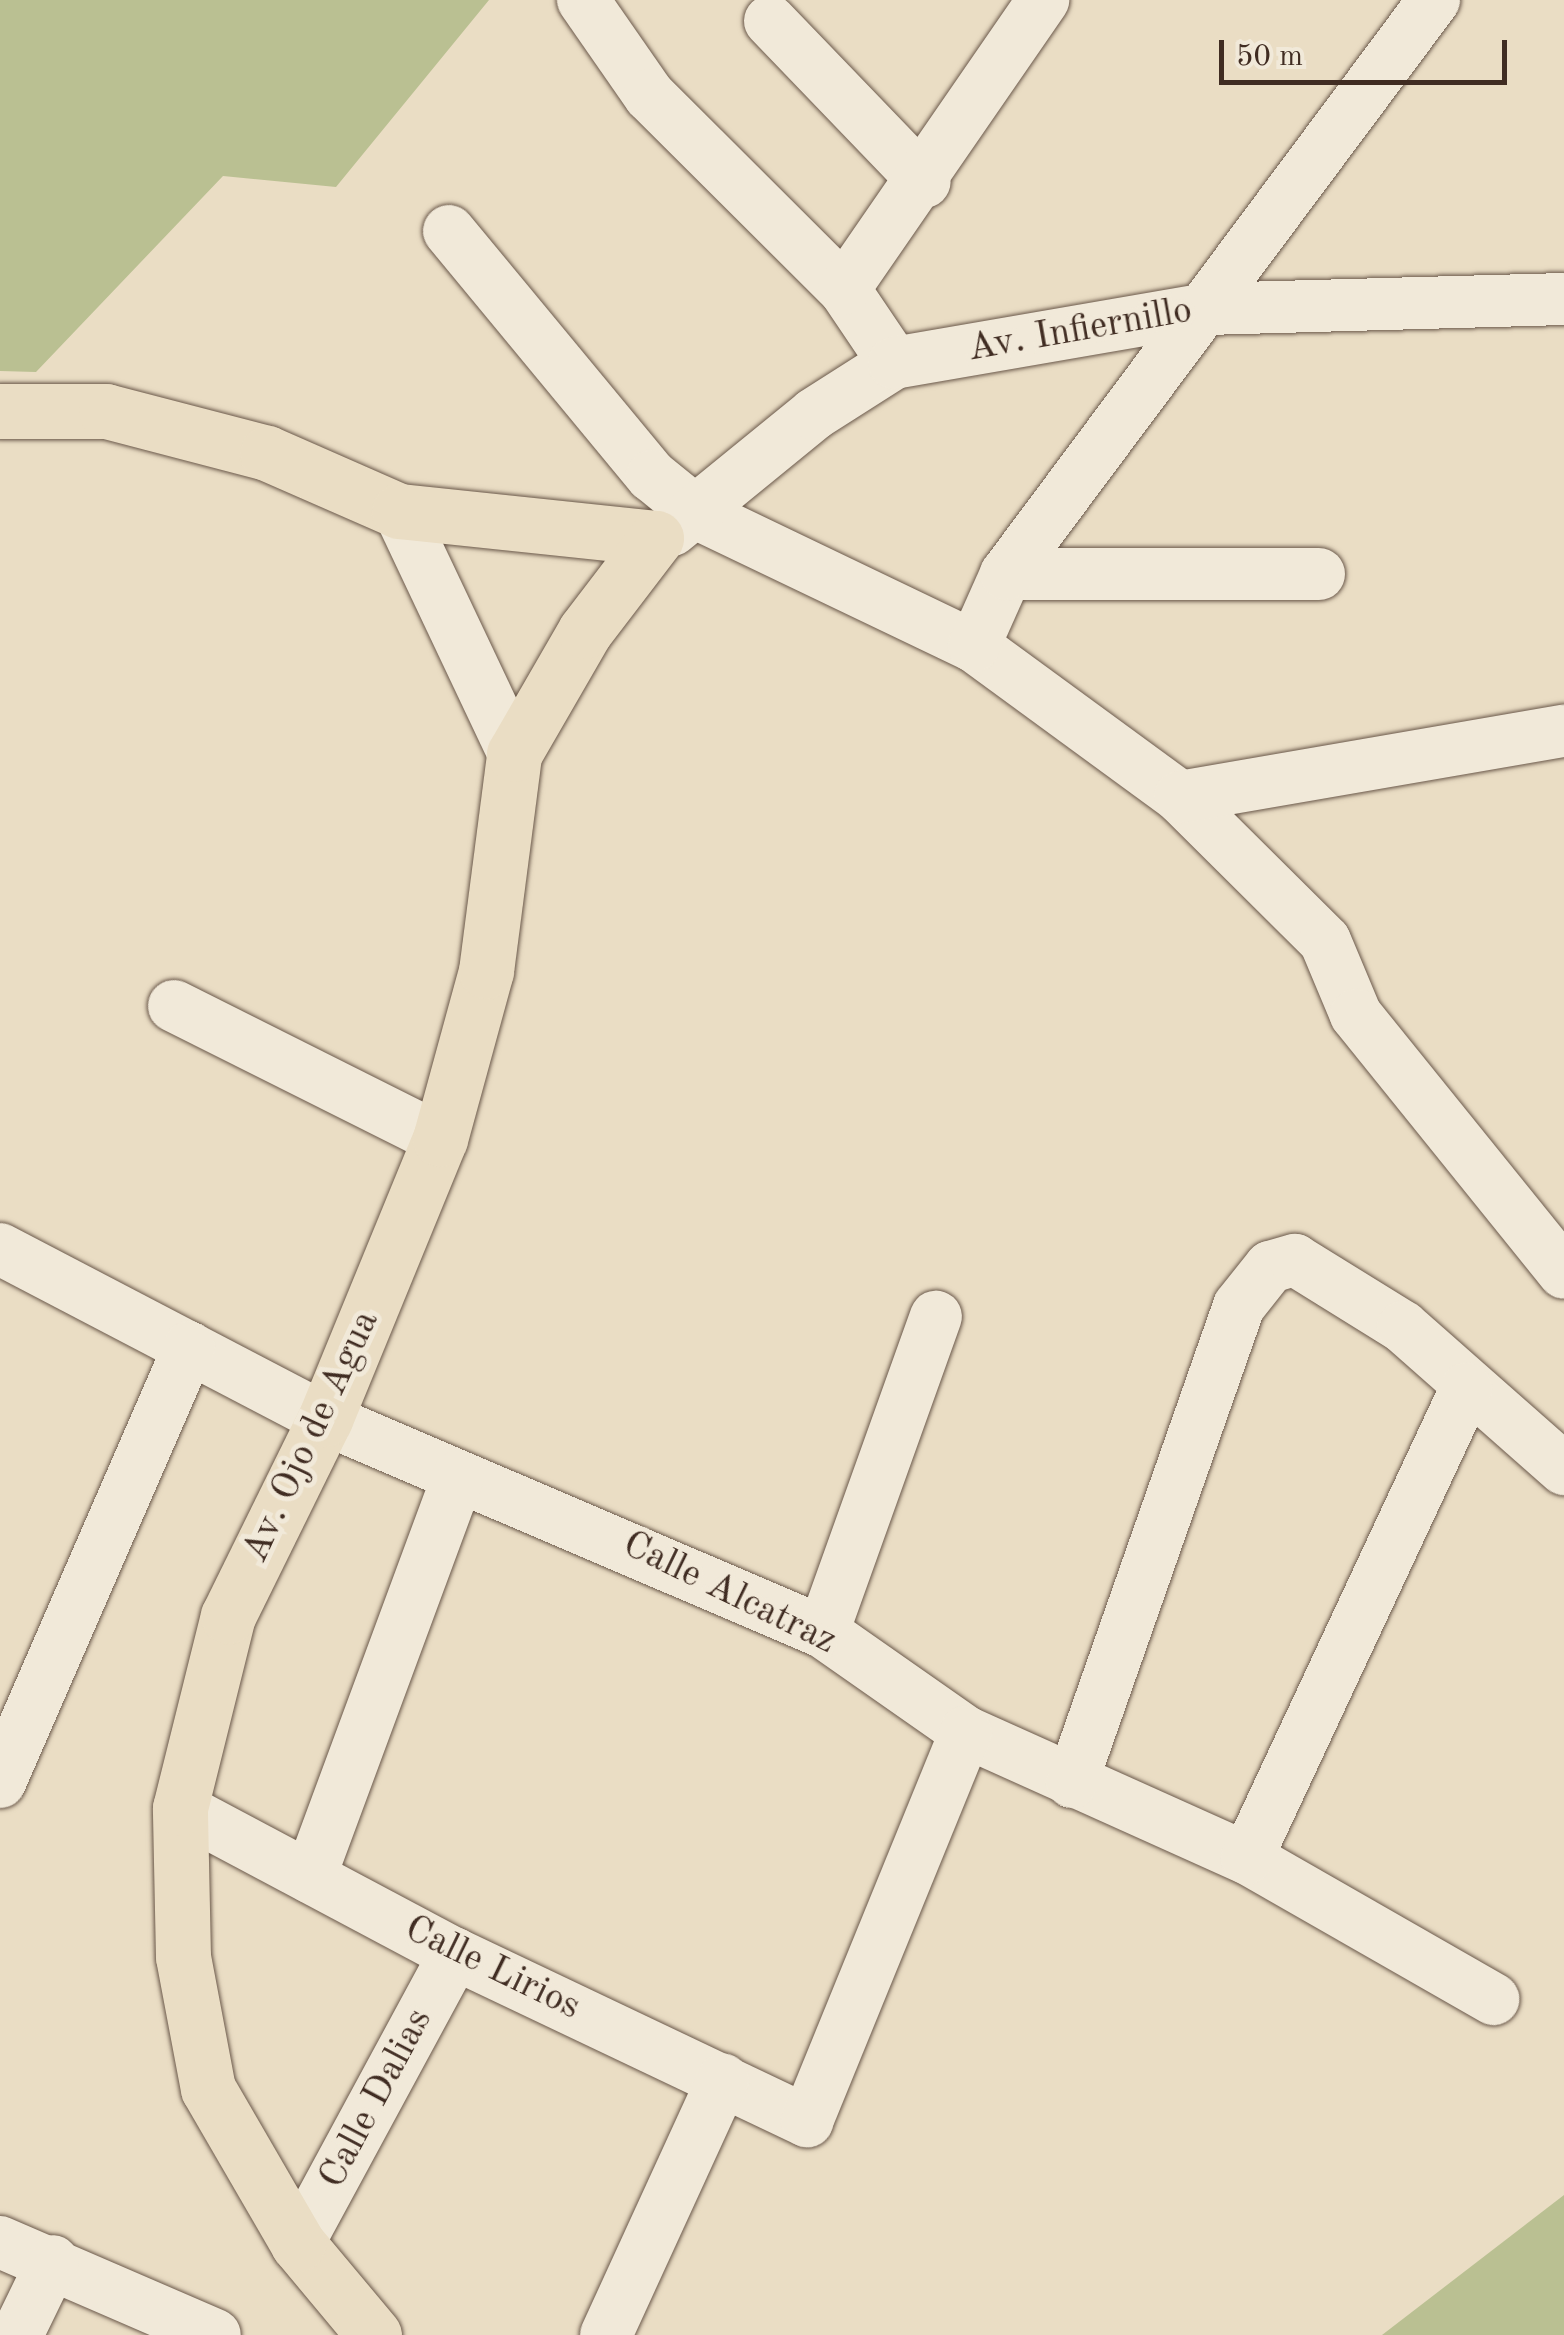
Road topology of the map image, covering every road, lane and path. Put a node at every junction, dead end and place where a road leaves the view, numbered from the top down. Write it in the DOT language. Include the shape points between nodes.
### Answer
graph roads {
  1 [pos="583,0"];
  2 [pos="1043,0"];
  3 [pos="1434,0"];
  4 [pos="770,22"];
  5 [pos="925,182"];
  6 [pos="449,231"];
  7 [pos="844,289"];
  8 [pos="1564,298"];
  9 [pos="1206,309"];
  10 [pos="894,363"];
  11 [pos="0,411"];
  12 [pos="399,511"];
  13 [pos="678,527"];
  14 [pos="1006,574"];
  15 [pos="1319,574"];
  16 [pos="974,646"];
  17 [pos="1564,731"];
  18 [pos="514,754"];
  19 [pos="1180,796"];
  20 [pos="174,1006"];
  21 [pos="440,1139"];
  22 [pos="0,1249"];
  23 [pos="1564,1273"];
  24 [pos="936,1317"];
  25 [pos="189,1347"];
  26 [pos="1466,1389"];
  27 [pos="325,1419"];
  28 [pos="1564,1469"];
  29 [pos="458,1476"];
  30 [pos="822,1632"];
  31 [pos="966,1732"];
  32 [pos="0,1782"];
  33 [pos="1072,1782"];
  34 [pos="180,1808"];
  35 [pos="1247,1858"];
  36 [pos="310,1877"];
  37 [pos="456,1954"];
  38 [pos="1493,2000"];
  39 [pos="723,2080"];
  40 [pos="298,2244"];
  41 [pos="15,2250"];
  42 [pos="17,2335"];
  43 [pos="215,2335"];
  44 [pos="374,2335"];
  45 [pos="606,2335"];
  1 -- 7 [label="street" via="649,94"];
  2 -- 5 [label="street"];
  3 -- 9 [label="street"];
  4 -- 5 [label="street"];
  5 -- 7 [label="street"];
  6 -- 13 [label="street" via="652,476"];
  7 -- 10 [label="street"];
  8 -- 9 [label="street, Av. Infiernillo"];
  9 -- 10 [label="street, Av. Infiernillo"];
  9 -- 14 [label="street"];
  10 -- 13 [label="street, Av. Infiernillo" via="814,414"];
  11 -- 12 [label="main road" via="106,411 267,453"];
  12 -- 13 [label="main road"];
  12 -- 18 [label="street"];
  13 -- 16 [label="street"];
  13 -- 18 [label="main road, Av. Ojo de Agua" via="585,631"];
  14 -- 15 [label="street"];
  14 -- 16 [label="street"];
  16 -- 19 [label="street"];
  17 -- 19 [label="street"];
  18 -- 21 [label="main road, Av. Ojo de Agua" via="486,971"];
  19 -- 23 [label="street" via="1324,941 1356,1014"];
  20 -- 21 [label="street"];
  21 -- 27 [label="main road, Av. Ojo de Agua"];
  22 -- 25 [label="street, Calle Alcatraz"];
  24 -- 30 [label="street"];
  25 -- 27 [label="street, Calle Alcatraz"];
  25 -- 32 [label="street"];
  26 -- 28 [label="street"];
  26 -- 33 [label="street" via="1403,1327 1328,1279 1295,1260 1270,1267 1239,1306"];
  26 -- 35 [label="street"];
  27 -- 29 [label="street, Calle Alcatraz"];
  27 -- 34 [label="main road, Av. Ojo de Agua" via="228,1616"];
  29 -- 30 [label="street, Calle Alcatraz"];
  29 -- 36 [label="street"];
  30 -- 31 [label="street, Calle Alcatraz"];
  31 -- 33 [label="street, Calle Alcatraz"];
  31 -- 39 [label="street, Calle Lirios" via="807,2121"];
  33 -- 35 [label="street, Calle Alcatraz"];
  34 -- 36 [label="street, Calle Lirios"];
  34 -- 40 [label="main road, Av. Ojo de Agua" via="183,1957 208,2090"];
  35 -- 38 [label="street, Calle Alcatraz"];
  36 -- 37 [label="street, Calle Lirios"];
  37 -- 39 [label="street, Calle Lirios"];
  37 -- 40 [label="street, Calle Dalias"];
  39 -- 45 [label="street"];
  40 -- 44 [label="main road, Av. Ojo de Agua"];
  41 -- 42 [label="street"];
  41 -- 43 [label="street"];
}
